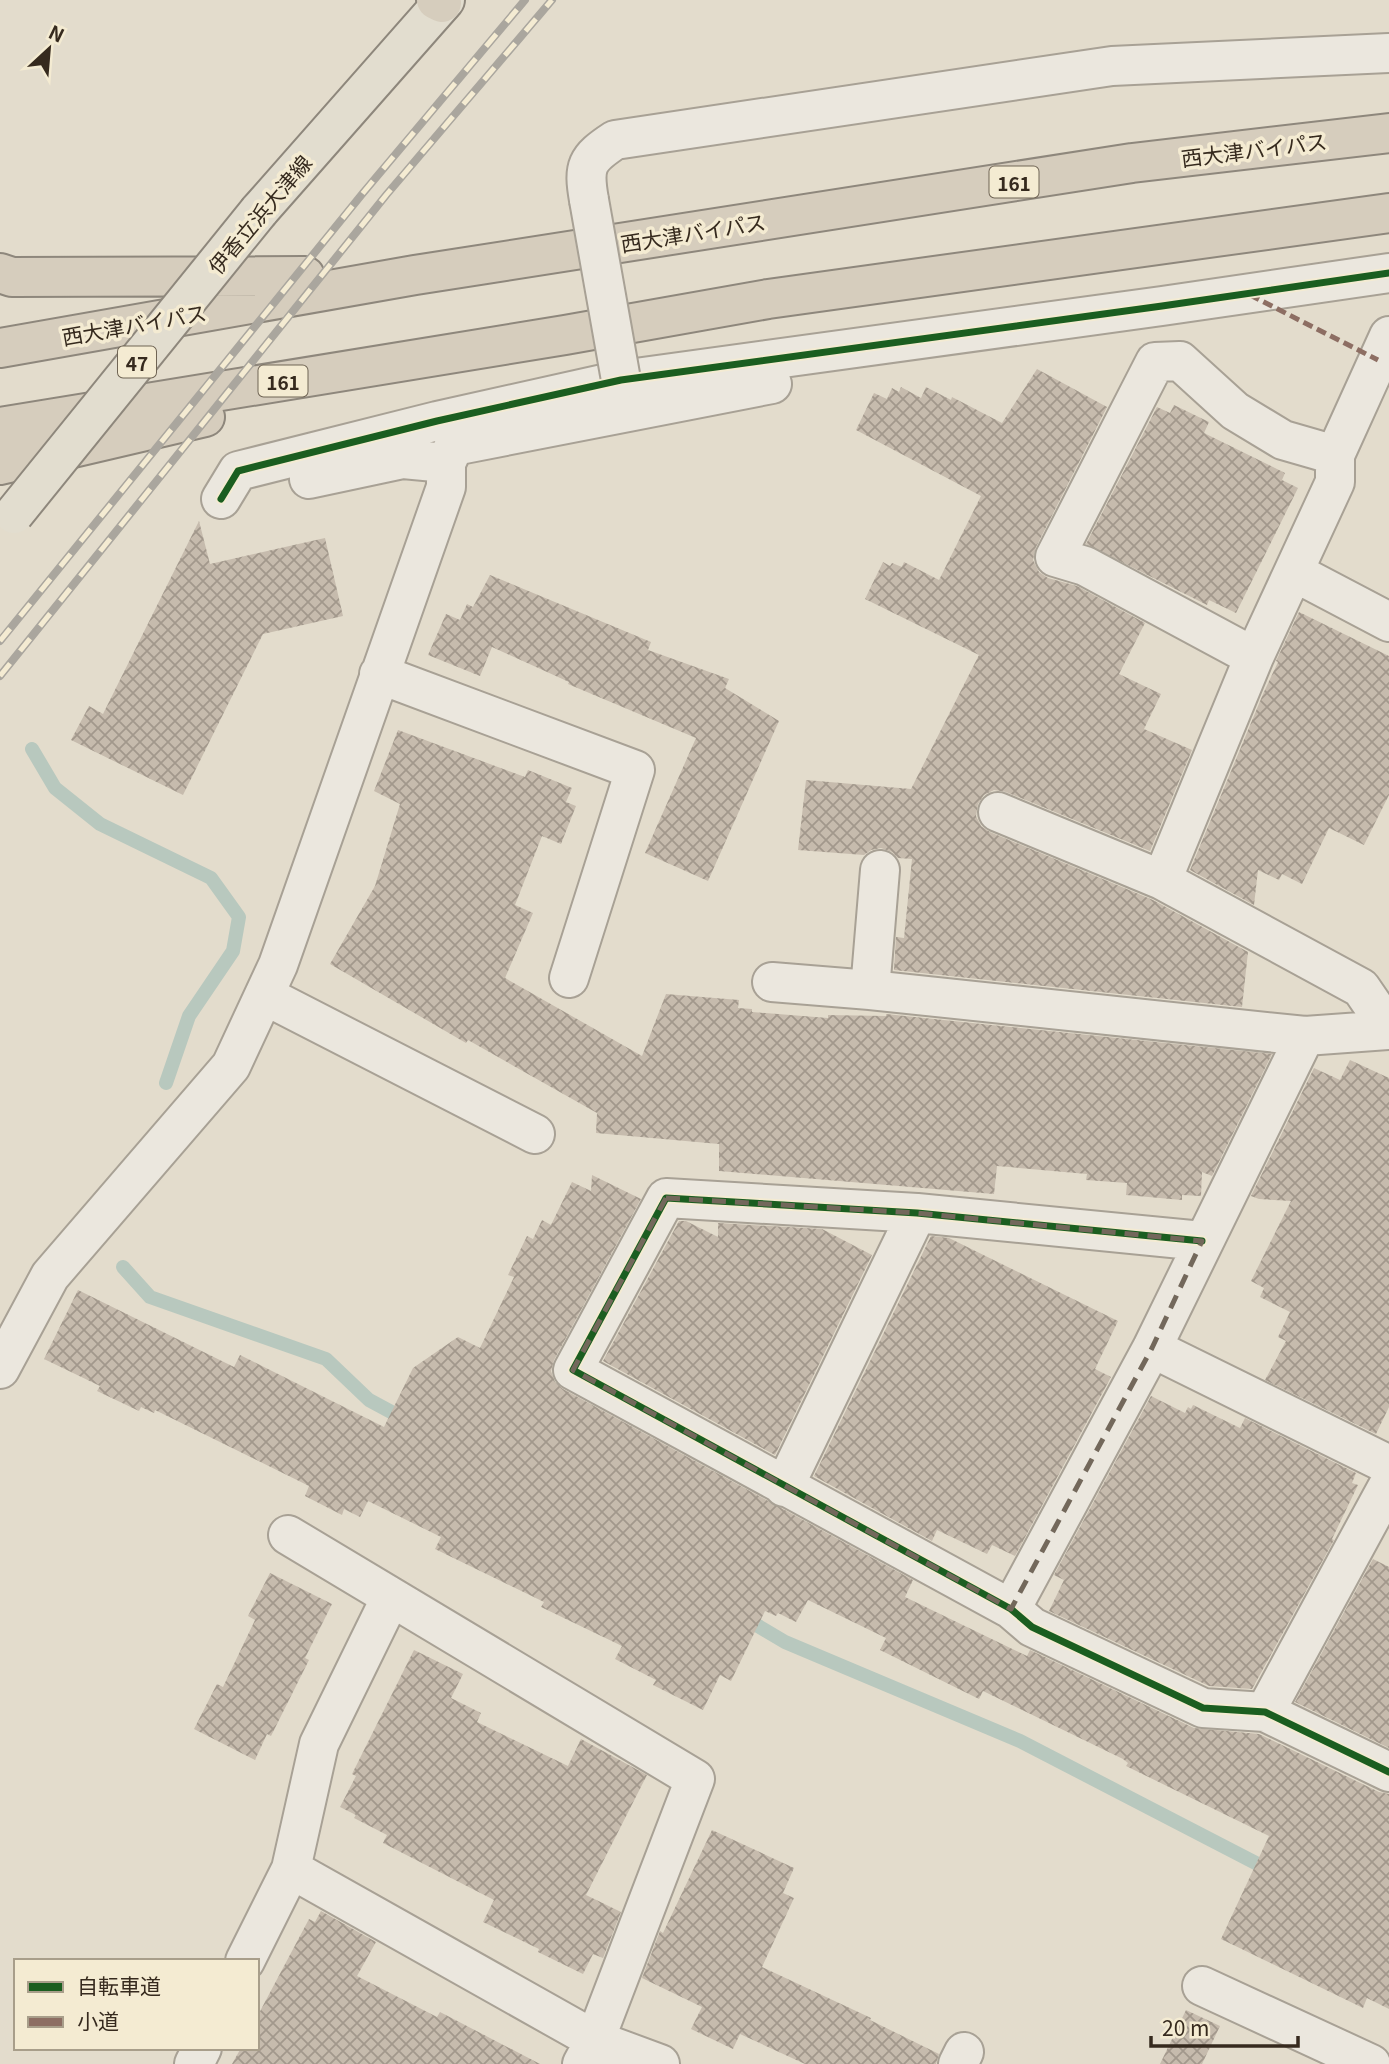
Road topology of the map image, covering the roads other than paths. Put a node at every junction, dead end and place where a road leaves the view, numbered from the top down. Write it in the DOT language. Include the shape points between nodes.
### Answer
graph roads {
  1 [pos="441,1"];
  2 [pos="1389,53"];
  3 [pos="1389,133"];
  4 [pos="1389,213"];
  5 [pos="0,273"];
  6 [pos="1389,273"];
  7 [pos="415,275"];
  8 [pos="1162,306"];
  9 [pos="565,335"];
  10 [pos="1389,336"];
  11 [pos="0,348"];
  12 [pos="621,380"];
  13 [pos="0,427"];
  14 [pos="1335,455"];
  15 [pos="446,463"];
  16 [pos="0,465"];
  17 [pos="7,523"];
  18 [pos="1294,572"];
  19 [pos="1389,622"];
  20 [pos="1254,657"];
  21 [pos="379,674"];
  22 [pos="998,812"];
  23 [pos="880,870"];
  24 [pos="1162,880"];
  25 [pos="569,978"];
  26 [pos="772,982"];
  27 [pos="870,990"];
  28 [pos="264,995"];
  29 [pos="1389,1029"];
  30 [pos="1305,1036"];
  31 [pos="535,1134"];
  32 [pos="917,1213"];
  33 [pos="1202,1241"];
  34 [pos="1152,1348"];
  35 [pos="0,1369"];
  36 [pos="1389,1465"];
  37 [pos="1389,1484"];
  38 [pos="784,1487"];
  39 [pos="288,1535"];
  40 [pos="391,1597"];
  41 [pos="1011,1609"];
  42 [pos="1265,1713"];
  43 [pos="1389,1772"];
  44 [pos="291,1869"];
  45 [pos="246,1959"];
  46 [pos="1202,1986"];
  47 [pos="588,2052"];
  48 [pos="660,2064"];
  49 [pos="1371,2064"];
  1 -- 17 [label="main road, 伊香立浜大津線 / 47, bridge" via="259,211"];
  2 -- 12 [label="street, bridge" via="1112,66 615,140 595,154 585,175"];
  3 -- 7 [label="highway, 西大津バイパス / 161" via="1132,163"];
  4 -- 9 [label="highway, 161" via="768,299"];
  5 -- 7 [label="highway" via="12,277"];
  6 -- 8 [label="street"];
  7 -- 11 [label="highway, 西大津バイパス / 161"];
  8 -- 12 [label="street"];
  8 -- 15 [label="street" via="1062,341 761,386 454,446"];
  9 -- 13 [label="highway, 161"];
  9 -- 16 [label="highway"];
  10 -- 14 [label="street"];
  12 -- 15 [label="street" via="238,471 221,499 403,459"];
  14 -- 18 [label="street" via="1335,482"];
  14 -- 20 [label="street" via="1283,440 1235,411 1180,361 1155,362 1055,557 1085,566"];
  15 -- 21 [label="street" via="446,487"];
  18 -- 19 [label="street"];
  18 -- 20 [label="street"];
  20 -- 24 [label="street"];
  21 -- 25 [label="street" via="635,770"];
  21 -- 28 [label="street"];
  22 -- 24 [label="street"];
  23 -- 27 [label="street"];
  24 -- 29 [label="street" via="1361,988"];
  26 -- 27 [label="street"];
  27 -- 30 [label="street"];
  28 -- 31 [label="street"];
  28 -- 35 [label="street" via="231,1066 50,1276"];
  29 -- 30 [label="street"];
  30 -- 33 [label="street"];
  32 -- 33 [label="street"];
  32 -- 38 [label="street"];
  32 -- 38 [label="street" via="666,1198 573,1370"];
  33 -- 34 [label="street"];
  34 -- 36 [label="street"];
  34 -- 41 [label="street"];
  37 -- 42 [label="street"];
  38 -- 41 [label="street"];
  39 -- 40 [label="street"];
  40 -- 44 [label="street" via="319,1744"];
  40 -- 47 [label="street" via="695,1779"];
  41 -- 42 [label="street" via="1032,1627 1203,1709"];
  42 -- 43 [label="street"];
  44 -- 45 [label="street"];
  44 -- 47 [label="street"];
  46 -- 49 [label="street"];
  47 -- 48 [label="street"];
}
